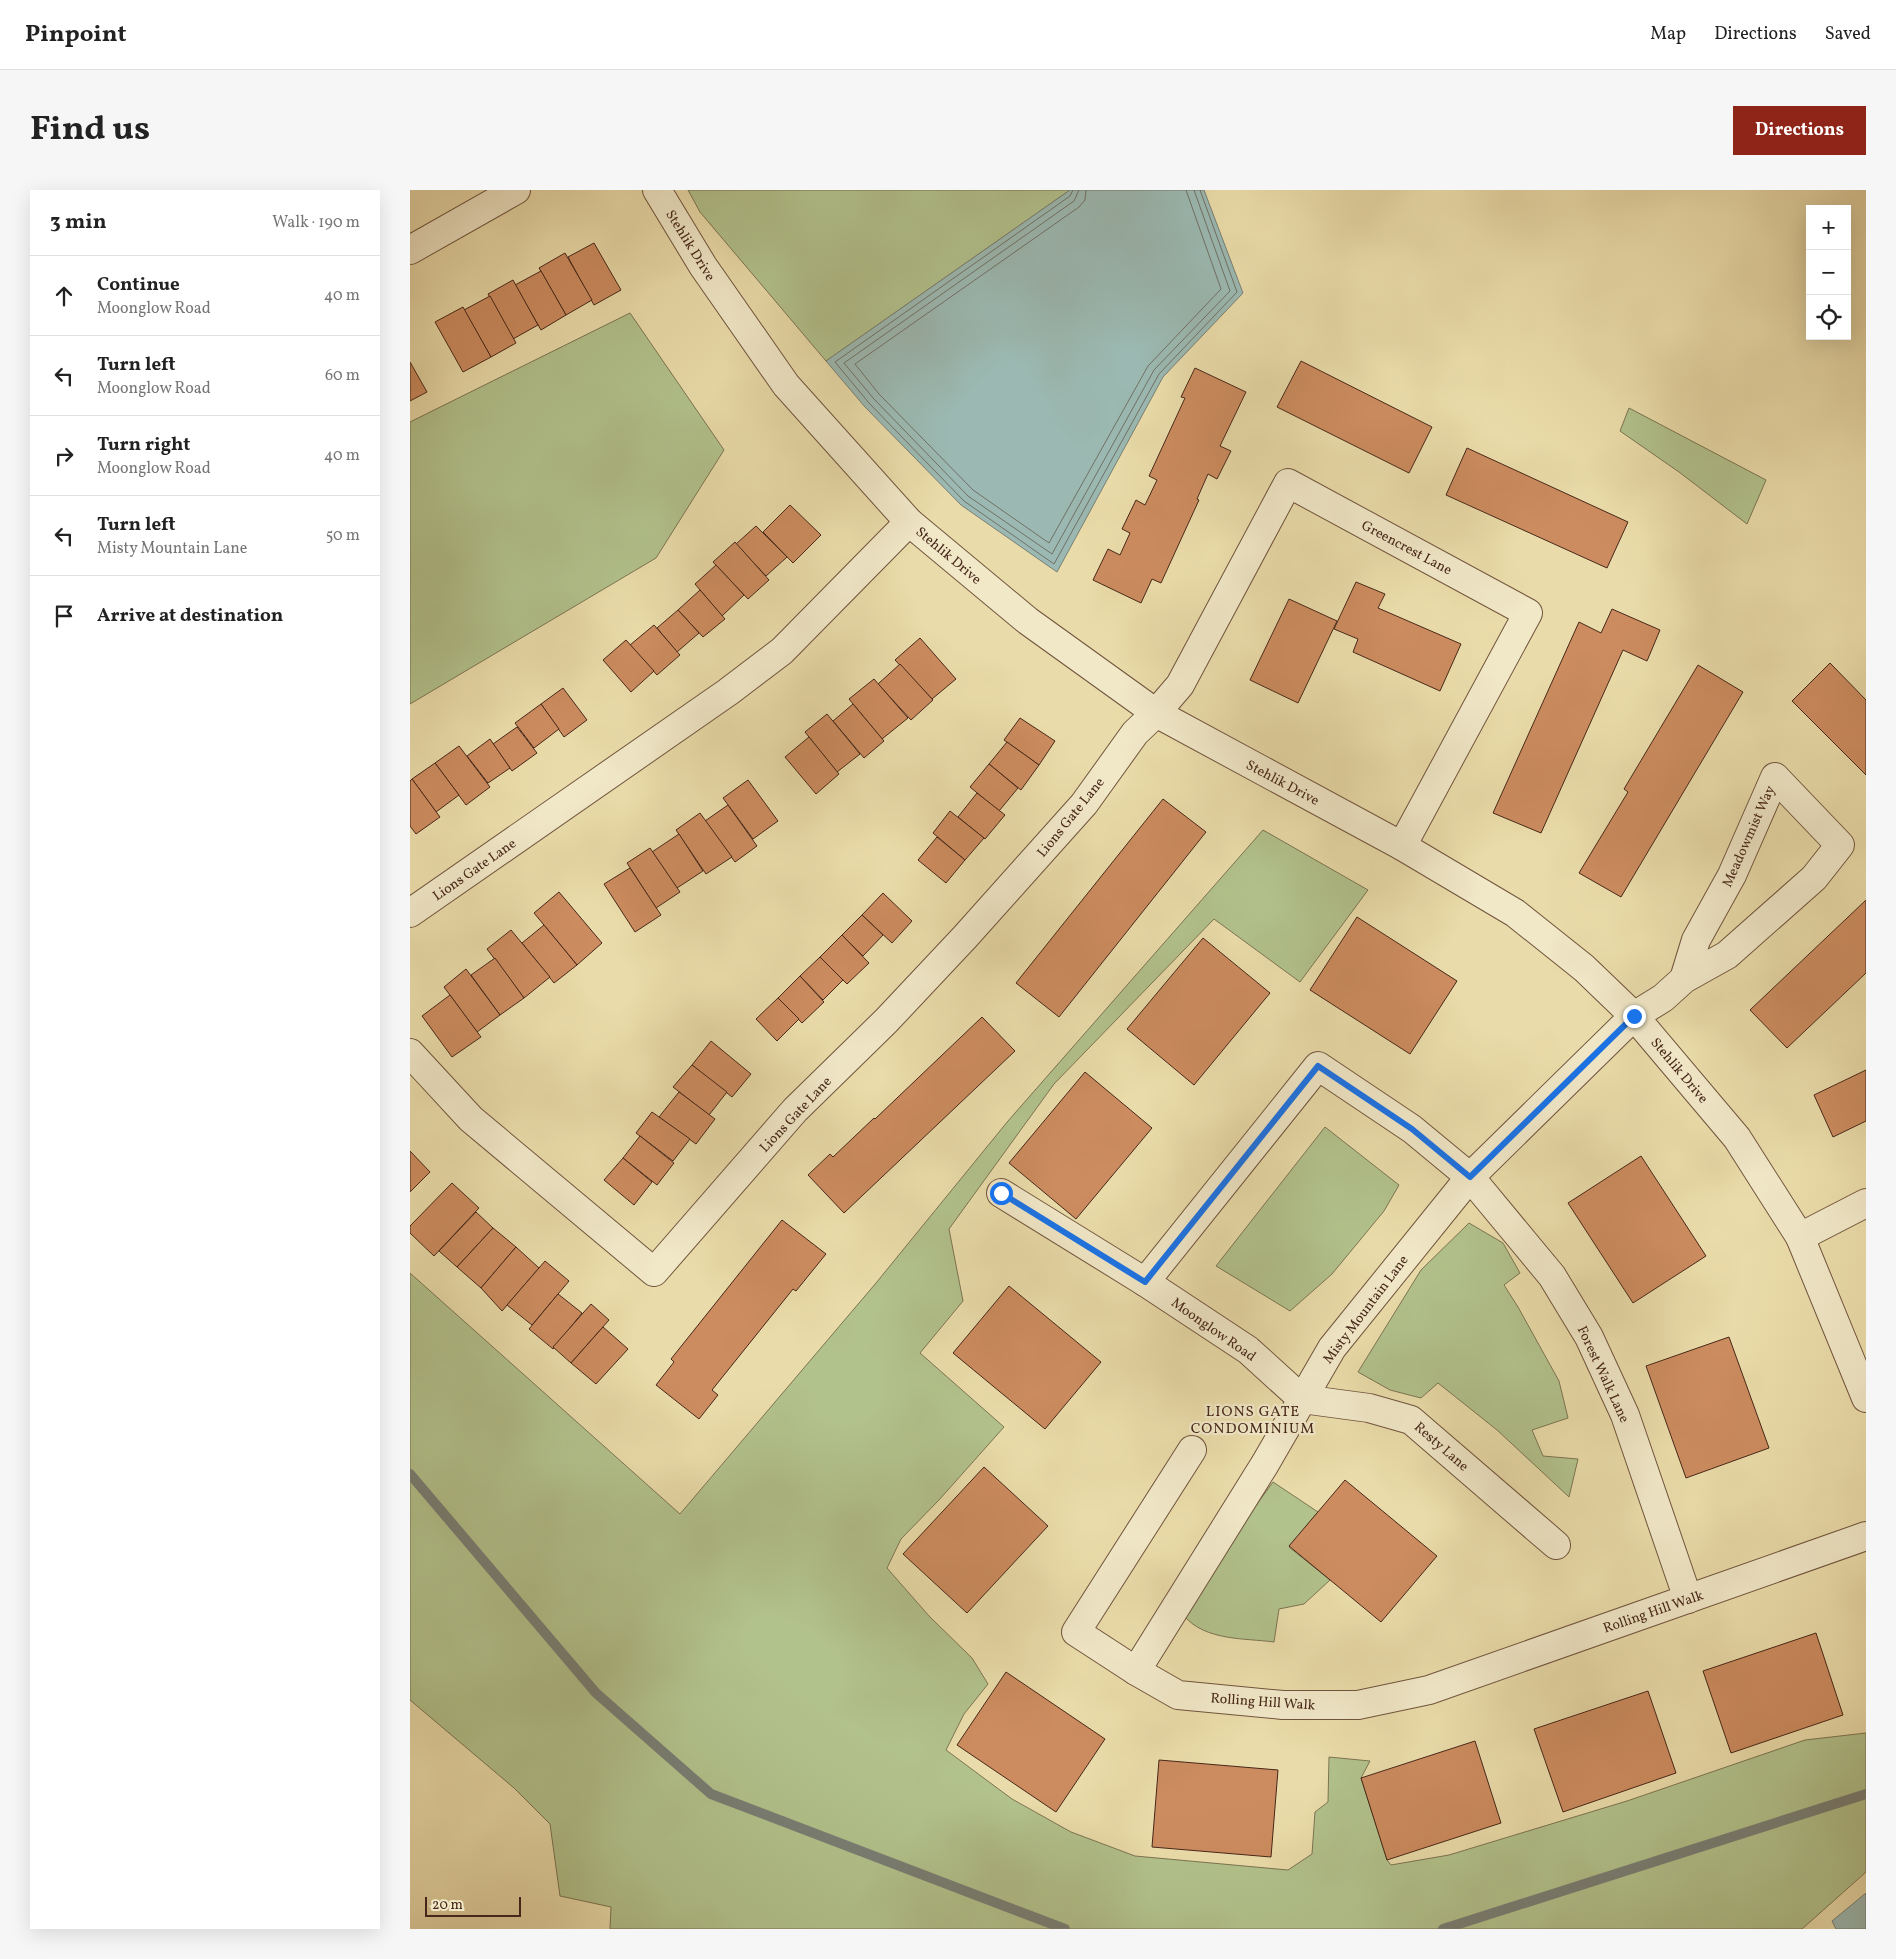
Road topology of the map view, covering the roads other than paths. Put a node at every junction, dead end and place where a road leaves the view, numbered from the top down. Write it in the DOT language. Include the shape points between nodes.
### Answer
graph roads {
  1 [pos="516,190"];
  2 [pos="657,190"];
  3 [pos="410,250"];
  4 [pos="909,522"];
  5 [pos="1156,713"];
  6 [pos="1402,846"];
  7 [pos="410,913"];
  8 [pos="1684,979"];
  9 [pos="1634,1016"];
  10 [pos="410,1053"];
  11 [pos="1470,1177"];
  12 [pos="1001,1193"];
  13 [pos="1866,1203"];
  14 [pos="1800,1237"];
  15 [pos="1145,1282"];
  16 [pos="1866,1398"];
  17 [pos="1302,1399"];
  18 [pos="1192,1450"];
  19 [pos="1866,1536"];
  20 [pos="1556,1545"];
  21 [pos="1688,1599"];
  22 [pos="1136,1671"];
  1 -- 3 [label="street"];
  2 -- 4 [label="street, Stehlik Drive" via="703,266 786,386"];
  4 -- 5 [label="street, Stehlik Drive" via="1028,621"];
  4 -- 7 [label="street, Lions Gate Lane" via="782,651"];
  5 -- 6 [label="street, Stehlik Drive"];
  5 -- 6 [label="street, Greencrest Lane" via="1180,685 1288,483 1305,492 1528,613"];
  5 -- 10 [label="street, Lions Gate Lane" via="1135,733 1084,804 966,937 795,1110 654,1272 471,1119"];
  6 -- 9 [label="street, Stehlik Drive" via="1515,913 1584,968"];
  8 -- 8 [label="street, Meadowmist Way" via="1696,940 1732,875 1775,777 1840,845 1814,878 1727,955"];
  8 -- 9 [label="street, Meadowmist Way" via="1663,998"];
  9 -- 11 [label="street, Misty Mountain Lane"];
  9 -- 14 [label="street, Stehlik Drive" via="1737,1138"];
  11 -- 15 [label="street" via="1412,1129 1318,1066"];
  11 -- 17 [label="street, Misty Mountain Lane" via="1332,1348"];
  11 -- 21 [label="street, Forest Walk Lane" via="1552,1276 1589,1337 1625,1415"];
  12 -- 15 [label="street, Moonglow Road"];
  13 -- 14 [label="street"];
  14 -- 16 [label="street, Stehlik Drive"];
  15 -- 17 [label="street, Moonglow Road" via="1248,1350"];
  17 -- 20 [label="street, Resty Lane" via="1369,1408 1411,1420"];
  17 -- 22 [label="street, Misty Mountain Lane"];
  18 -- 22 [label="street, Rolling Hill Walk" via="1076,1632"];
  19 -- 21 [label="street, Rolling Hill Walk"];
  21 -- 22 [label="street, Rolling Hill Walk" via="1429,1690 1358,1705 1283,1705 1178,1695"];
}
